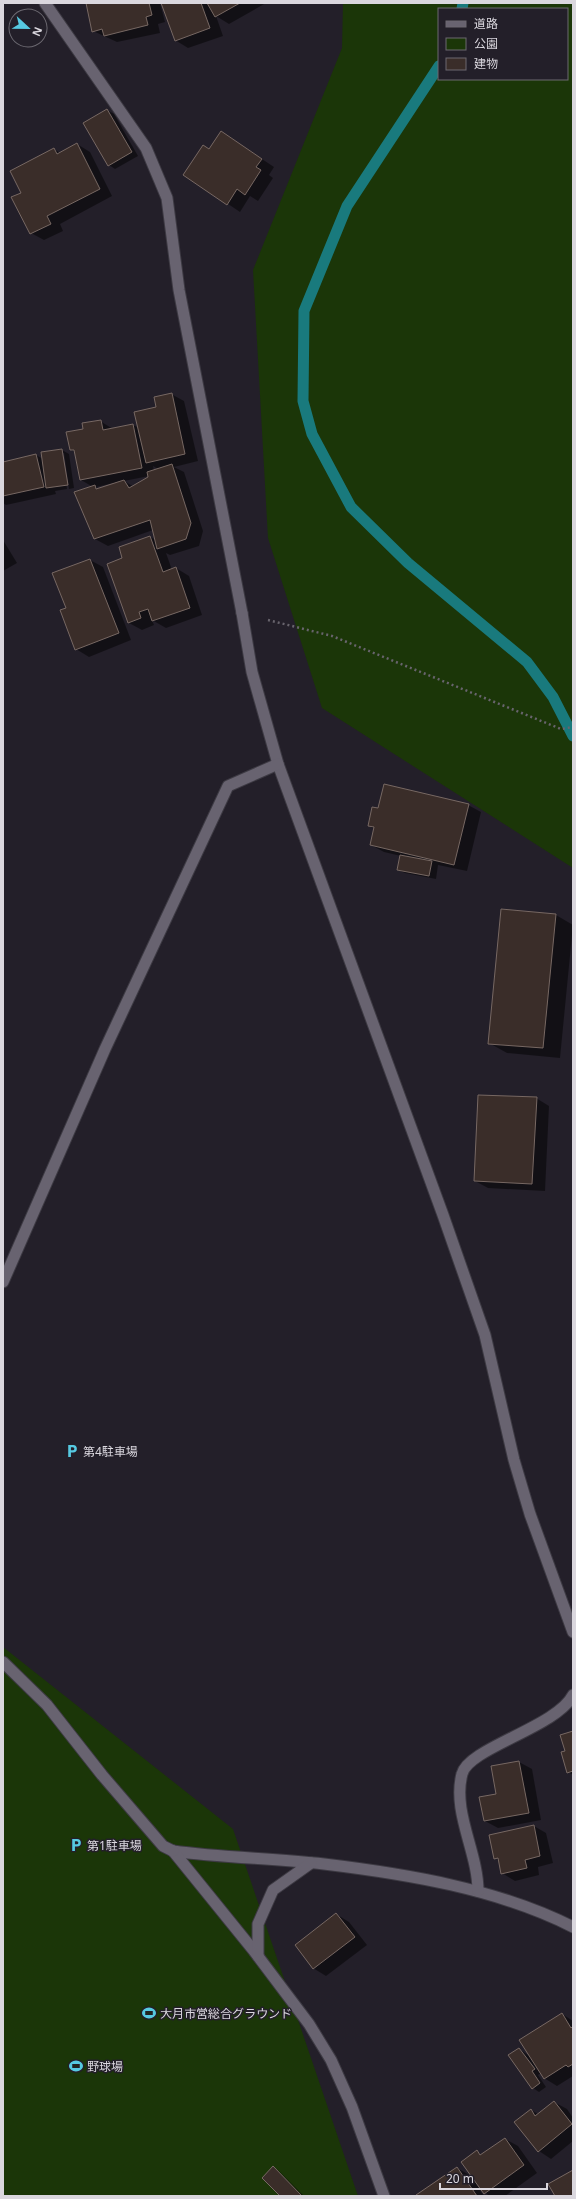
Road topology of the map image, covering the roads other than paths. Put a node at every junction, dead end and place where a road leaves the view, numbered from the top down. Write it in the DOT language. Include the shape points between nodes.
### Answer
graph roads {
  1 [pos="45,3"];
  2 [pos="278,764"];
  3 [pos="3,1282"];
  4 [pos="573,1632"];
  5 [pos="3,1662"];
  6 [pos="573,1696"];
  7 [pos="173,1851"];
  8 [pos="311,1863"];
  9 [pos="478,1891"];
  10 [pos="573,1927"];
  11 [pos="258,1956"];
  12 [pos="384,2196"];
  1 -- 2 [label="street" via="146,148 167,198 179,290 252,672"];
  2 -- 3 [label="street" via="228,786 105,1049"];
  2 -- 4 [label="street" via="485,1335 514,1460 530,1514"];
  5 -- 7 [label="street" via="47,1705 163,1846"];
  6 -- 9 [label="street" via="554,1715 488,1750 462,1772 462,1812 478,1873"];
  7 -- 8 [label="street"];
  7 -- 11 [label="street"];
  8 -- 9 [label="street"];
  8 -- 11 [label="street" via="273,1890 258,1924"];
  9 -- 10 [label="street"];
  11 -- 12 [label="street" via="310,2024 331,2060 352,2107"];
}
